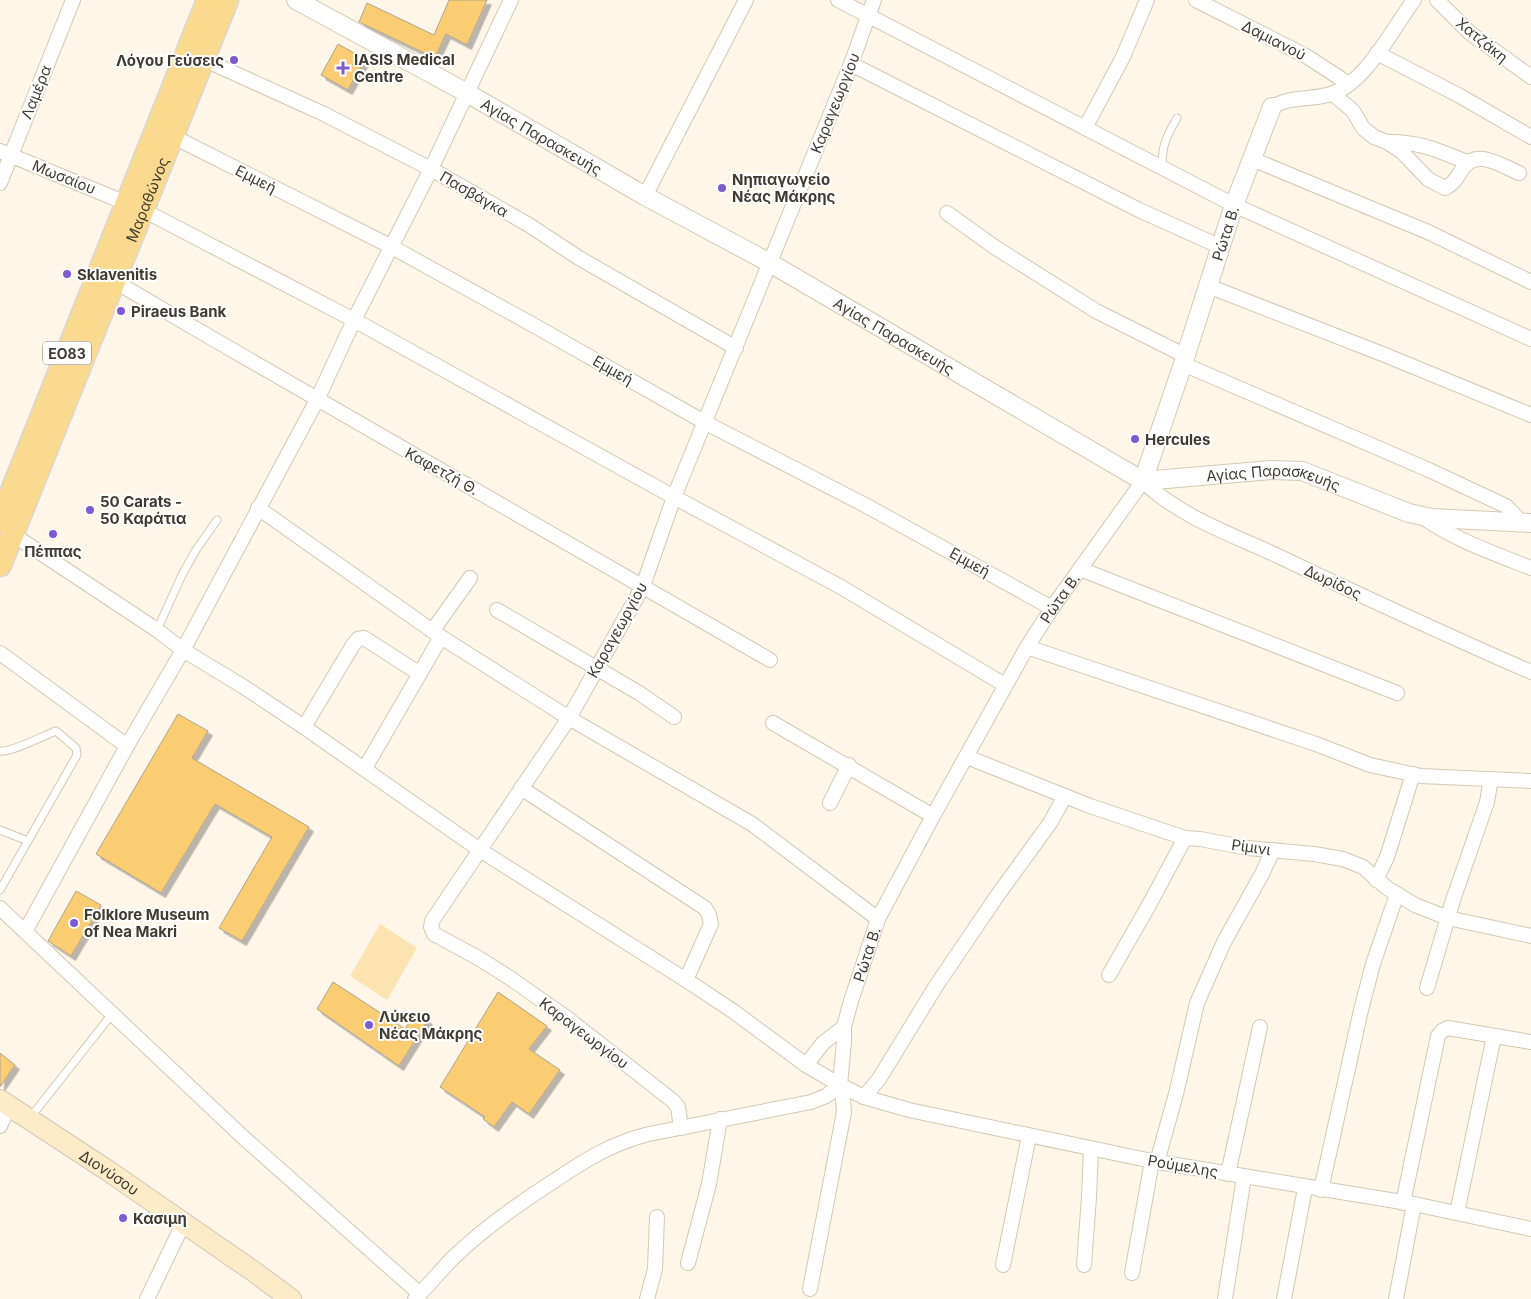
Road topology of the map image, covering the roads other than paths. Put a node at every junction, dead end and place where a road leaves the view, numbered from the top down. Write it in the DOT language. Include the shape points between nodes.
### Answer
graph roads {
  1 [pos="72,0"];
  2 [pos="208,0"];
  3 [pos="226,0"];
  4 [pos="296,0"];
  5 [pos="510,0"];
  6 [pos="746,0"];
  7 [pos="838,0"];
  8 [pos="874,0"];
  9 [pos="1147,0"];
  10 [pos="1196,0"];
  11 [pos="1437,0"];
  12 [pos="1408,2"];
  13 [pos="870,15"];
  14 [pos="1377,53"];
  15 [pos="203,59"];
  16 [pos="851,64"];
  17 [pos="1531,77"];
  18 [pos="1349,84"];
  19 [pos="467,93"];
  20 [pos="1333,94"];
  21 [pos="1272,107"];
  22 [pos="1176,118"];
  23 [pos="1085,128"];
  24 [pos="172,136"];
  25 [pos="1531,137"];
  26 [pos="1387,142"];
  27 [pos="6,153"];
  28 [pos="1252,159"];
  29 [pos="1467,162"];
  30 [pos="431,168"];
  31 [pos="1162,168"];
  32 [pos="1519,174"];
  33 [pos="0,183"];
  34 [pos="645,196"];
  35 [pos="1234,205"];
  36 [pos="135,206"];
  37 [pos="947,213"];
  38 [pos="390,246"];
  39 [pos="1221,247"];
  40 [pos="770,264"];
  41 [pos="114,281"];
  42 [pos="1531,282"];
  43 [pos="1208,286"];
  44 [pos="354,320"];
  45 [pos="1531,339"];
  46 [pos="736,348"];
  47 [pos="1184,360"];
  48 [pos="317,400"];
  49 [pos="1531,415"];
  50 [pos="706,423"];
  51 [pos="1143,481"];
  52 [pos="674,497"];
  53 [pos="258,508"];
  54 [pos="1420,514"];
  55 [pos="5,515"];
  56 [pos="217,520"];
  57 [pos="1527,523"];
  58 [pos="0,565"];
  59 [pos="1531,568"];
  60 [pos="1080,569"];
  61 [pos="470,578"];
  62 [pos="642,586"];
  63 [pos="1052,608"];
  64 [pos="497,610"];
  65 [pos="157,630"];
  66 [pos="437,633"];
  67 [pos="1028,647"];
  68 [pos="183,650"];
  69 [pos="0,653"];
  70 [pos="770,660"];
  71 [pos="596,668"];
  72 [pos="1531,672"];
  73 [pos="420,674"];
  74 [pos="1005,685"];
  75 [pos="1397,693"];
  76 [pos="674,717"];
  77 [pos="569,718"];
  78 [pos="773,723"];
  79 [pos="304,727"];
  80 [pos="127,746"];
  81 [pos="0,751"];
  82 [pos="967,757"];
  83 [pos="849,766"];
  84 [pos="365,768"];
  85 [pos="1413,774"];
  86 [pos="1491,779"];
  87 [pos="1531,781"];
  88 [pos="521,788"];
  89 [pos="1065,796"];
  90 [pos="830,803"];
  91 [pos="933,816"];
  92 [pos="0,830"];
  93 [pos="1185,838"];
  94 [pos="28,841"];
  95 [pos="480,850"];
  96 [pos="1273,850"];
  97 [pos="1376,880"];
  98 [pos="0,890"];
  99 [pos="1397,894"];
  100 [pos="0,908"];
  101 [pos="1448,918"];
  102 [pos="878,920"];
  103 [pos="26,930"];
  104 [pos="1531,936"];
  105 [pos="1109,975"];
  106 [pos="686,980"];
  107 [pos="1427,988"];
  108 [pos="112,1014"];
  109 [pos="844,1027"];
  110 [pos="1260,1027"];
  111 [pos="1494,1036"];
  112 [pos="1531,1042"];
  113 [pos="806,1065"];
  114 [pos="840,1085"];
  115 [pos="864,1097"];
  116 [pos="5,1103"];
  117 [pos="30,1120"];
  118 [pos="720,1120"];
  119 [pos="0,1126"];
  120 [pos="681,1128"];
  121 [pos="1029,1136"];
  122 [pos="1090,1149"];
  123 [pos="1154,1162"];
  124 [pos="1228,1174"];
  125 [pos="1244,1177"];
  126 [pos="1305,1188"];
  127 [pos="1320,1190"];
  128 [pos="1408,1204"];
  129 [pos="1457,1213"];
  130 [pos="657,1217"];
  131 [pos="184,1222"];
  132 [pos="1531,1229"];
  133 [pos="688,1263"];
  134 [pos="1003,1265"];
  135 [pos="1084,1265"];
  136 [pos="1132,1273"];
  137 [pos="810,1289"];
  138 [pos="417,1297"];
  139 [pos="147,1299"];
  140 [pos="291,1299"];
  141 [pos="647,1299"];
  142 [pos="1225,1299"];
  143 [pos="1284,1299"];
  144 [pos="1396,1299"];
  1 -- 27 [label="street, Λαμέρα"];
  2 -- 36 [label="main road, Μαραθώνος / ΕΟ83"];
  3 -- 15 [label="main road, Μαραθώνος / ΕΟ83"];
  4 -- 19 [label="street, Αγίας Παρασκευής"];
  5 -- 19 [label="street"];
  6 -- 34 [label="street"];
  7 -- 13 [label="street"];
  8 -- 13 [label="street, Καραγεωργίου"];
  9 -- 23 [label="street" via="1123,57"];
  10 -- 18 [label="street, Δαμιανού" via="1306,56"];
  11 -- 17 [label="street, Χατζάκη" via="1470,32"];
  12 -- 14 [label="street"];
  13 -- 16 [label="street, Καραγεωργίου"];
  13 -- 23 [label="street"];
  14 -- 18 [label="street" via="1365,71"];
  14 -- 25 [label="street"];
  15 -- 24 [label="main road, Μαραθώνος / ΕΟ83"];
  15 -- 30 [label="street, Πασβάγκα" via="324,114"];
  16 -- 39 [label="street" via="1139,210"];
  16 -- 40 [label="street, Καραγεωργίου"];
  18 -- 20 [label="street"];
  19 -- 30 [label="street"];
  19 -- 34 [label="street, Αγίας Παρασκευής"];
  20 -- 21 [label="street" via="1281,102"];
  20 -- 26 [label="street" via="1353,111 1374,137"];
  21 -- 28 [label="street, Ρώτα Β."];
  22 -- 31 [label="lane" via="1162,150"];
  23 -- 31 [label="street"];
  24 -- 36 [label="main road, Μαραθώνος / ΕΟ83"];
  24 -- 38 [label="street, Εμμεή"];
  26 -- 29 [label="street" via="1427,146"];
  26 -- 29 [label="street" via="1402,152 1428,179 1445,188 1455,182"];
  27 -- 33 [label="street, Λαμέρα"];
  27 -- 36 [label="street, Μωσαίου"];
  28 -- 35 [label="street, Ρώτα Β."];
  28 -- 42 [label="street" via="1428,232"];
  29 -- 32 [label="street" via="1478,158 1488,160"];
  30 -- 38 [label="street"];
  30 -- 46 [label="street, Πασβάγκα"];
  31 -- 35 [label="street"];
  34 -- 40 [label="street, Αγίας Παρασκευής"];
  35 -- 39 [label="street, Ρώτα Β."];
  35 -- 45 [label="street"];
  36 -- 41 [label="main road, Μαραθώνος / ΕΟ83"];
  36 -- 44 [label="street, Μωσαίου"];
  36 -- 55 [label="main road, Μαραθώνος / ΕΟ83"];
  37 -- 47 [label="street" via="1096,311"];
  38 -- 44 [label="street"];
  38 -- 50 [label="street, Εμμεή"];
  39 -- 43 [label="street, Ρώτα Β."];
  40 -- 46 [label="street, Καραγεωργίου"];
  40 -- 51 [label="street, Αγίας Παρασκευής"];
  41 -- 48 [label="street, Καφετζή Θ."];
  41 -- 55 [label="main road, Μαραθώνος / ΕΟ83"];
  43 -- 47 [label="street, Ρώτα Β."];
  43 -- 49 [label="street"];
  44 -- 48 [label="street"];
  44 -- 52 [label="street, Μωσαίου"];
  46 -- 50 [label="street, Καραγεωργίου"];
  47 -- 51 [label="street, Ρώτα Β."];
  47 -- 57 [label="street" via="1506,506"];
  48 -- 53 [label="street"];
  48 -- 62 [label="street, Καφετζή Θ."];
  50 -- 52 [label="street, Καραγεωργίου"];
  50 -- 63 [label="street, Εμμεή" via="865,505"];
  51 -- 54 [label="street, Αγίας Παρασκευής" via="1271,470 1302,471 1409,513"];
  51 -- 60 [label="street, Ρώτα Β."];
  51 -- 72 [label="street, Δωρίδος" via="1187,514"];
  52 -- 62 [label="street, Καραγεωργίου"];
  52 -- 74 [label="street, Μωσαίου" via="841,587"];
  53 -- 66 [label="street"];
  53 -- 68 [label="street"];
  54 -- 57 [label="street, Αγίας Παρασκευής" via="1446,519"];
  54 -- 59 [label="street" via="1438,528 1472,545"];
  55 -- 58 [label="main road, Μαραθώνος / ΕΟ83"];
  55 -- 65 [label="street, Ρούμελης"];
  56 -- 65 [label="lane" via="196,550"];
  60 -- 63 [label="street, Ρώτα Β."];
  60 -- 75 [label="street"];
  61 -- 66 [label="street"];
  62 -- 70 [label="street, Καφετζή Θ."];
  62 -- 71 [label="street, Καραγεωργίου"];
  63 -- 67 [label="street, Ρώτα Β."];
  64 -- 71 [label="street"];
  65 -- 68 [label="street, Ρούμελης"];
  66 -- 73 [label="street"];
  66 -- 77 [label="street"];
  67 -- 74 [label="street, Ρώτα Β."];
  67 -- 85 [label="street" via="1370,765"];
  68 -- 79 [label="street, Ρούμελης"];
  68 -- 80 [label="street"];
  69 -- 80 [label="street"];
  71 -- 76 [label="street"];
  71 -- 77 [label="street, Καραγεωργίου"];
  73 -- 79 [label="street" via="364,638 358,639"];
  73 -- 84 [label="street"];
  74 -- 82 [label="street, Ρώτα Β."];
  77 -- 88 [label="street, Καραγεωργίου"];
  77 -- 102 [label="street" via="752,824"];
  78 -- 83 [label="street"];
  79 -- 84 [label="street, Ρούμελης"];
  80 -- 103 [label="street"];
  81 -- 94 [label="lane" via="17,748 56,731 76,748 77,755"];
  82 -- 89 [label="street, Ρίμινι"];
  82 -- 91 [label="street, Ρώτα Β."];
  83 -- 90 [label="street"];
  83 -- 91 [label="street"];
  84 -- 95 [label="street, Ρούμελης"];
  85 -- 86 [label="street"];
  85 -- 97 [label="street" via="1387,857"];
  86 -- 87 [label="street"];
  86 -- 101 [label="street" via="1487,802"];
  88 -- 95 [label="street, Καραγεωργίου"];
  88 -- 106 [label="street" via="705,908 710,924"];
  89 -- 93 [label="street, Ρίμινι"];
  89 -- 115 [label="street" via="1050,823 936,986 879,1080"];
  91 -- 102 [label="street, Ρώτα Β."];
  92 -- 94 [label="lane"];
  93 -- 96 [label="street, Ρίμινι"];
  93 -- 105 [label="street"];
  94 -- 98 [label="lane"];
  95 -- 106 [label="street, Ρούμελης"];
  95 -- 120 [label="street, Καραγεωργίου" via="432,921 434,934 510,978 673,1100 678,1107"];
  96 -- 97 [label="street, Ρίμινι" via="1342,859 1364,867"];
  96 -- 123 [label="street" via="1224,942 1197,1003 1176,1094"];
  97 -- 99 [label="street, Ρίμινι"];
  99 -- 101 [label="street, Ρίμινι"];
  99 -- 127 [label="street" via="1361,1010"];
  100 -- 103 [label="street"];
  101 -- 104 [label="street, Ρίμινι"];
  101 -- 107 [label="street"];
  102 -- 109 [label="street, Ρώτα Β."];
  103 -- 108 [label="street"];
  106 -- 113 [label="street, Ρούμελης"];
  108 -- 117 [label="lane"];
  108 -- 138 [label="street"];
  109 -- 113 [label="street" via="823,1043"];
  109 -- 114 [label="street, Ρώτα Β."];
  110 -- 124 [label="street"];
  111 -- 112 [label="street"];
  111 -- 128 [label="street" via="1448,1028 1438,1036"];
  111 -- 129 [label="street"];
  113 -- 114 [label="street, Ρούμελης"];
  114 -- 115 [label="street, Ρούμελης"];
  114 -- 118 [label="street" via="812,1102"];
  114 -- 137 [label="street, Ρώτα Β." via="844,1112"];
  115 -- 121 [label="street, Ρούμελης"];
  116 -- 117 [label="main road, Διονύσου"];
  116 -- 119 [label="street"];
  117 -- 131 [label="main road, Διονύσου"];
  118 -- 120 [label="street"];
  118 -- 133 [label="street" via="709,1184"];
  120 -- 138 [label="street" via="629,1139 584,1161 491,1224"];
  121 -- 122 [label="street, Ρούμελης"];
  121 -- 134 [label="street"];
  122 -- 123 [label="street, Ρούμελης"];
  122 -- 135 [label="street"];
  123 -- 124 [label="street, Ρούμελης"];
  123 -- 136 [label="street"];
  124 -- 125 [label="street, Ρούμελης"];
  125 -- 126 [label="street, Ρούμελης"];
  125 -- 142 [label="street"];
  126 -- 127 [label="street, Ρούμελης"];
  126 -- 143 [label="street"];
  127 -- 128 [label="street, Ρούμελης"];
  128 -- 129 [label="street, Ρούμελης"];
  128 -- 144 [label="street"];
  129 -- 132 [label="street, Ρούμελης"];
  130 -- 141 [label="street" via="655,1269"];
  131 -- 139 [label="street"];
  131 -- 140 [label="main road, Διονύσου"];
}
